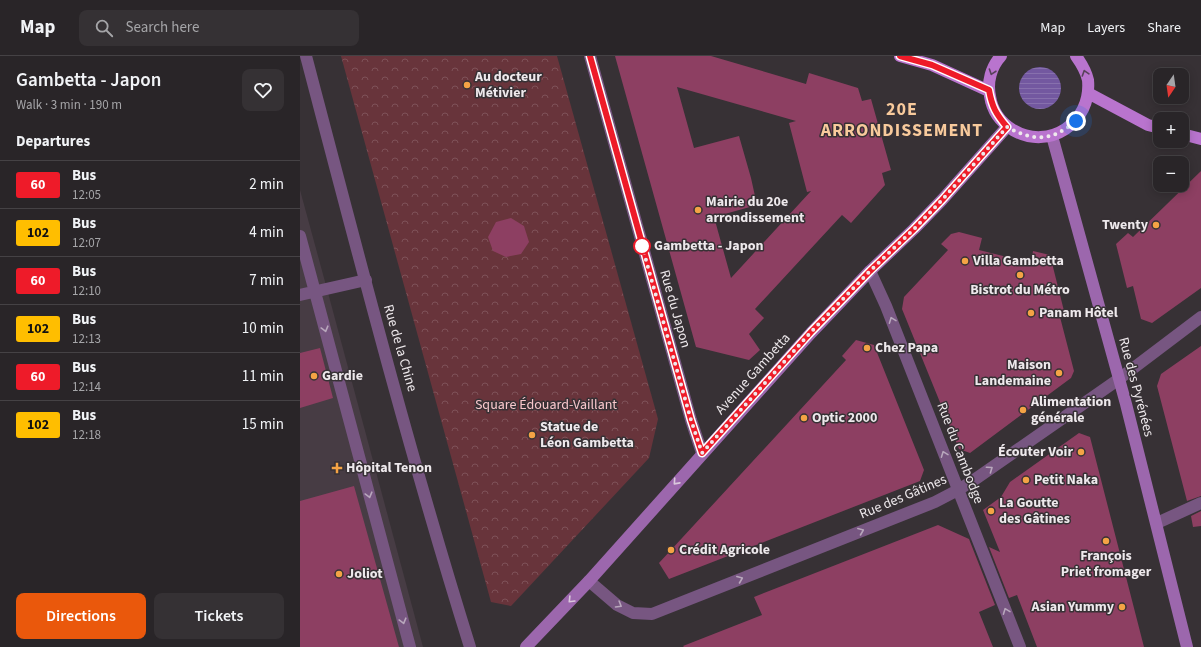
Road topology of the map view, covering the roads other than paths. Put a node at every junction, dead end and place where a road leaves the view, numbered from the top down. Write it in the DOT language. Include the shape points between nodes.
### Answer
graph roads {
  1 [pos="306,56"];
  2 [pos="590,56"];
  3 [pos="900,56"];
  4 [pos="1001,56"];
  5 [pos="1076,56"];
  6 [pos="989,90"];
  7 [pos="1088,93"];
  8 [pos="1153,126"];
  9 [pos="1007,127"];
  10 [pos="1052,136"];
  11 [pos="1189,136"];
  12 [pos="1201,139"];
  13 [pos="300,236"];
  14 [pos="870,271"];
  15 [pos="366,280"];
  16 [pos="315,292"];
  17 [pos="300,295"];
  18 [pos="1201,317"];
  19 [pos="1119,379"];
  20 [pos="702,453"];
  21 [pos="958,490"];
  22 [pos="1201,503"];
  23 [pos="1157,523"];
  24 [pos="589,581"];
  25 [pos="410,647"];
  26 [pos="470,647"];
  27 [pos="526,647"];
  28 [pos="1020,647"];
  29 [pos="1188,647"];
  1 -- 15 [label="street, Rue de la Chine"];
  2 -- 20 [label="street, Rue du Japon"];
  3 -- 6 [label="main road" via="932,65"];
  4 -- 6 [label="main road, one-way" via="991,72"];
  7 -- 5 [label="main road, one-way" via="1088,79"];
  6 -- 9 [label="main road" via="991,104"];
  7 -- 8 [label="main road"];
  7 -- 10 [label="main road" via="1084,108 1076,121"];
  9 -- 10 [label="main road" via="1035,138"];
  9 -- 14 [label="main road, Avenue Gambetta" via="942,200"];
  10 -- 19 [label="main road, Rue des Pyrénées"];
  11 -- 12 [label="main road"];
  13 -- 16 [label="street"];
  14 -- 20 [label="main road, Avenue Gambetta"];
  21 -- 14 [label="street, Rue du Cambodge, one-way"];
  15 -- 16 [label="street"];
  15 -- 26 [label="street, Rue de la Chine"];
  16 -- 17 [label="street"];
  16 -- 25 [label="street, one-way"];
  18 -- 19 [label="street, Rue des Gâtines"];
  21 -- 19 [label="street, Rue des Gâtines, one-way"];
  19 -- 23 [label="main road, Rue des Pyrénées"];
  20 -- 24 [label="main road, Avenue Gambetta, one-way"];
  24 -- 21 [label="street, Rue des Gâtines, one-way" via="616,605 633,613 652,614 935,502"];
  28 -- 21 [label="street, Rue du Cambodge, one-way"];
  22 -- 23 [label="street"];
  23 -- 29 [label="main road, Rue des Pyrénées"];
  24 -- 27 [label="main road, Avenue Gambetta, one-way"];
}
